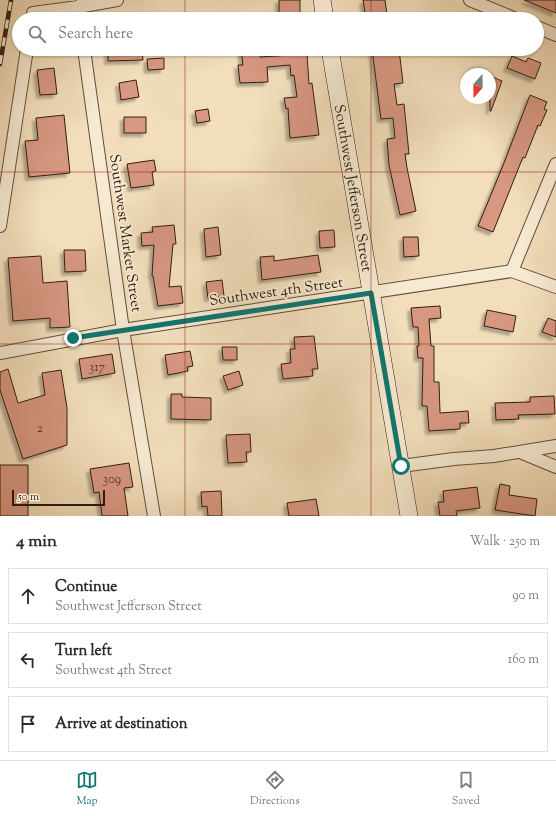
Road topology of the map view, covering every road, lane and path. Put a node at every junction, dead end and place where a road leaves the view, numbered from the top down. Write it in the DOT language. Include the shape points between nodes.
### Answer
graph roads {
  1 [pos="117,0"];
  2 [pos="322,0"];
  3 [pos="470,0"];
  4 [pos="81,9"];
  5 [pos="60,12"];
  6 [pos="324,12"];
  7 [pos="499,12"];
  8 [pos="544,30"];
  9 [pos="556,35"];
  10 [pos="26,56"];
  11 [pos="85,56"];
  12 [pos="331,56"];
  13 [pos="556,164"];
  14 [pos="0,226"];
  15 [pos="512,271"];
  16 [pos="556,287"];
  17 [pos="371,293"];
  18 [pos="123,330"];
  19 [pos="0,353"];
  20 [pos="556,446"];
  21 [pos="520,452"];
  22 [pos="401,466"];
  23 [pos="556,467"];
  24 [pos="154,516"];
  25 [pos="409,516"];
  1 -- 4 [label="street"];
  2 -- 6 [label="main road"];
  3 -- 7 [label="street"];
  4 -- 5 [label="street"];
  8 -- 9 [label="street"];
  10 -- 14 [label="street"];
  11 -- 18 [label="street, Southwest Market Street"];
  12 -- 17 [label="main road, Southwest Jefferson Street"];
  13 -- 15 [label="street"];
  15 -- 16 [label="street, Southwest 4th Street"];
  15 -- 17 [label="street, Southwest 4th Street"];
  17 -- 18 [label="street, Southwest 4th Street"];
  17 -- 22 [label="main road, Southwest Jefferson Street"];
  18 -- 19 [label="street, Southwest 4th Street"];
  18 -- 24 [label="street, Southwest Market Street"];
  20 -- 21 [label="street"];
  21 -- 22 [label="street"];
  21 -- 23 [label="street"];
  22 -- 25 [label="main road, Southwest Jefferson Street"];
}
